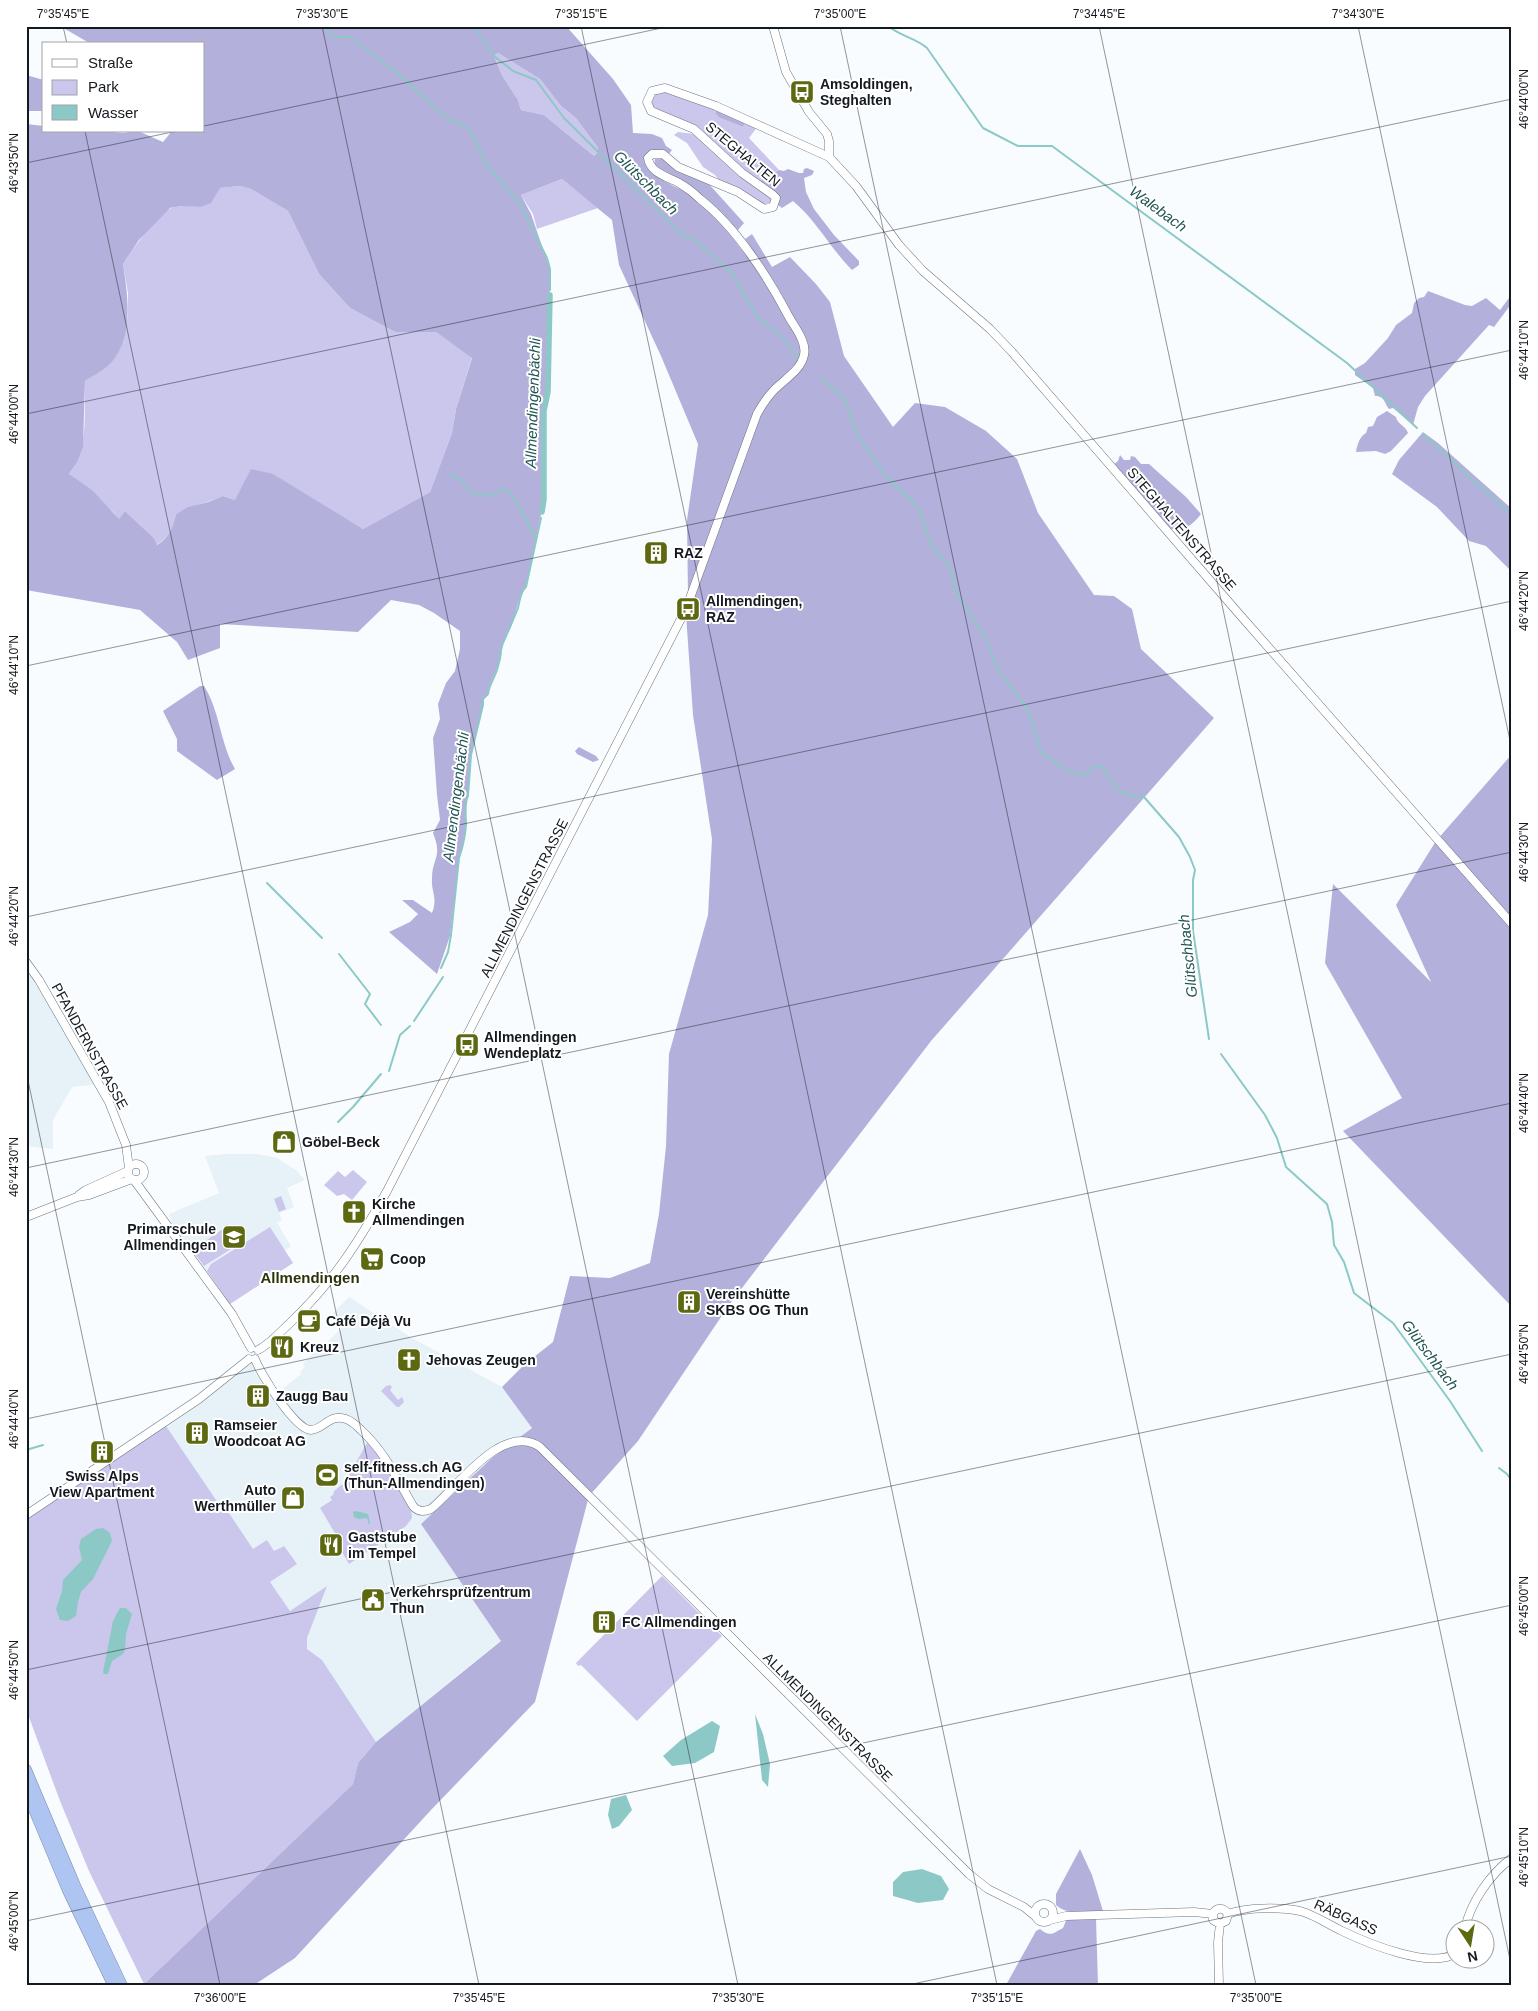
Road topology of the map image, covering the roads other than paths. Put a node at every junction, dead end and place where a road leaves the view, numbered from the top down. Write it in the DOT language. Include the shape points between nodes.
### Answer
graph roads {
  1 [pos="773,26"];
  2 [pos="829,157"];
  3 [pos="754,421"];
  4 [pos="1512,924"];
  5 [pos="26,962"];
  6 [pos="126,1145"];
  7 [pos="138,1164"];
  8 [pos="129,1170"];
  9 [pos="143,1177"];
  10 [pos="133,1180"];
  11 [pos="77,1197"];
  12 [pos="148,1198"];
  13 [pos="26,1219"];
  14 [pos="254,1349"];
  15 [pos="252,1359"];
  16 [pos="26,1515"];
  17 [pos="26,1769"];
  18 [pos="26,1791"];
  19 [pos="1512,1858"];
  20 [pos="1037,1906"];
  21 [pos="1024,1907"];
  22 [pos="1053,1910"];
  23 [pos="1213,1914"];
  24 [pos="1228,1914"];
  25 [pos="1035,1916"];
  26 [pos="1066,1916"];
  27 [pos="1468,1918"];
  28 [pos="1050,1920"];
  29 [pos="1220,1924"];
  30 [pos="1446,1956"];
  31 [pos="113,1985"];
  32 [pos="122,1985"];
  33 [pos="1219,1985"];
  1 -- 2 [label="street" via="786,72 809,112 827,134"];
  2 -- 3 [label="street, STEGHALTEN" via="732,113 665,88 653,90 647,99 651,111 694,129 742,173 776,198 773,207 764,209 738,192 678,167 663,154 652,154 648,158 652,168 701,199 726,225 770,283 804,345 804,357 798,367 766,399"];
  2 -- 4 [label="street, STEGHALTENSTRASSE" via="856,186 899,245 1012,352"];
  3 -- 14 [label="street, ALLMENDINGENSTRASSE" via="689,604 400,1168 335,1276 270,1342"];
  5 -- 6 [label="street, PFANDERNSTRASSE" via="105,1094"];
  6 -- 7 [label="street, PFANDERNSTRASSE"];
  6 -- 8 [label="street, PFANDERNSTRASSE"];
  7 -- 8 [label="street"];
  7 -- 9 [label="street" via="144,1170"];
  8 -- 10 [label="street"];
  8 -- 11 [label="street"];
  9 -- 10 [label="street"];
  9 -- 12 [label="street"];
  10 -- 11 [label="street"];
  10 -- 12 [label="street"];
  11 -- 13 [label="street"];
  12 -- 14 [label="street"];
  14 -- 15 [label="street" via="247,1352"];
  15 -- 16 [label="street" via="185,1409"];
  15 -- 21 [label="street, ALLMENDINGENSTRASSE" via="303,1428 314,1429 340,1417 366,1435 388,1461 418,1510 431,1509 494,1450 524,1441 542,1449 969,1874 994,1893"];
  17 -- 32 [label="highway"];
  18 -- 31 [label="highway" via="67,1889"];
  19 -- 27 [label="street" via="1478,1898"];
  20 -- 21 [label="street, ALLMENDINGENSTRASSE"];
  20 -- 22 [label="street" via="1045,1903"];
  20 -- 25 [label="street"];
  21 -- 25 [label="street, ALLMENDINGENSTRASSE"];
  22 -- 26 [label="street"];
  22 -- 28 [label="street"];
  23 -- 24 [label="street" via="1220,1908"];
  23 -- 26 [label="street"];
  23 -- 29 [label="street" via="1213,1920"];
  24 -- 29 [label="street" via="1226,1921"];
  24 -- 30 [label="street, RÄBGASS" via="1249,1909 1301,1911 1357,1938 1413,1957"];
  25 -- 28 [label="street" via="1042,1922"];
  26 -- 28 [label="street"];
  29 -- 33 [label="street"];
}
